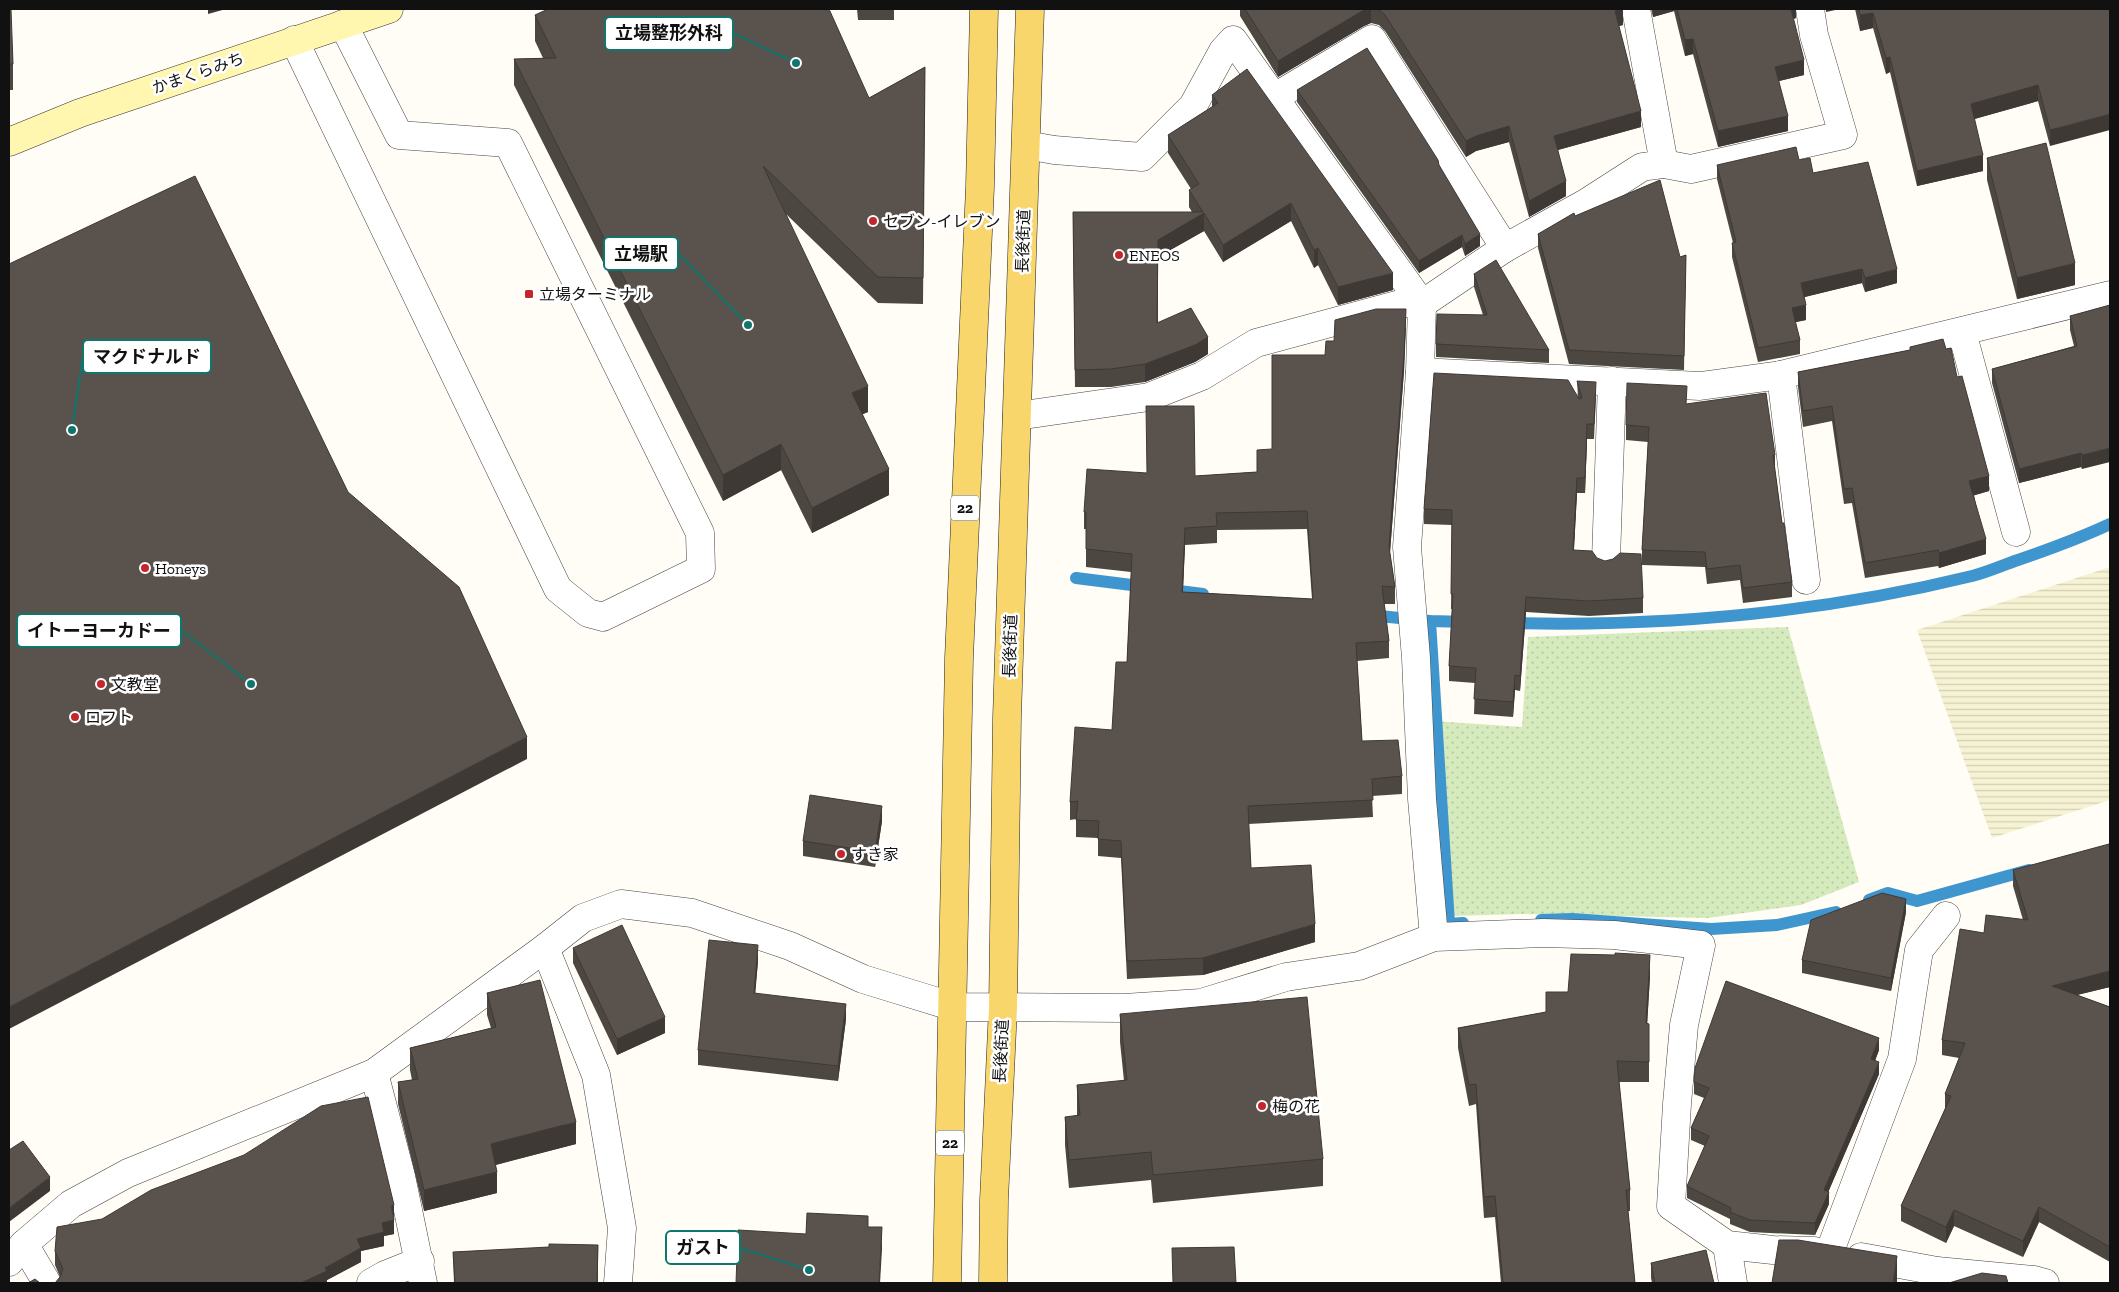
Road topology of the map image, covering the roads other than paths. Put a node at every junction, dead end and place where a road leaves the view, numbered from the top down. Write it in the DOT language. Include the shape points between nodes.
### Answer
graph roads {
  1 [pos="386,9"];
  2 [pos="984,9"];
  3 [pos="1030,9"];
  4 [pos="1636,9"];
  5 [pos="1810,9"];
  6 [pos="343,24"];
  7 [pos="294,40"];
  8 [pos="1276,97"];
  9 [pos="9,142"];
  10 [pos="1026,145"];
  11 [pos="1664,164"];
  12 [pos="1505,248"];
  13 [pos="2110,295"];
  14 [pos="1422,304"];
  15 [pos="1962,332"];
  16 [pos="1420,372"];
  17 [pos="1782,376"];
  18 [pos="1612,382"];
  19 [pos="1017,416"];
  20 [pos="2016,532"];
  21 [pos="1606,560"];
  22 [pos="1806,580"];
  23 [pos="1946,916"];
  24 [pos="1434,937"];
  25 [pos="545,948"];
  26 [pos="954,1006"];
  27 [pos="1003,1008"];
  28 [pos="374,1073"];
  29 [pos="1728,1245"];
  30 [pos="1830,1251"];
  31 [pos="16,1253"];
  32 [pos="422,1272"];
  33 [pos="47,1283"];
  34 [pos="371,1283"];
  35 [pos="618,1283"];
  36 [pos="947,1283"];
  37 [pos="993,1283"];
  38 [pos="1733,1283"];
  39 [pos="2045,1283"];
  1 -- 6 [label="main road, かまくらみち"];
  2 -- 26 [label="main road, 22" via="980,187 958,658"];
  3 -- 10 [label="main road, 長後街道"];
  4 -- 11 [label="street"];
  5 -- 11 [label="street" via="1814,35 1843,135 1691,169"];
  6 -- 7 [label="main road, かまくらみち"];
  6 -- 7 [label="street" via="399,136 508,143 700,533 701,569 603,617 588,613 558,590"];
  7 -- 9 [label="main road, かまくらみち" via="80,113"];
  8 -- 10 [label="street" via="1233,40 1222,51 1193,106 1142,157"];
  8 -- 12 [label="street" via="1372,39"];
  8 -- 14 [label="street"];
  10 -- 19 [label="main road, 長後街道"];
  11 -- 12 [label="street" via="1642,167"];
  12 -- 14 [label="street"];
  13 -- 15 [label="street"];
  14 -- 16 [label="street"];
  14 -- 19 [label="street" via="1404,303 1256,343 1202,376 1149,397"];
  15 -- 17 [label="street"];
  15 -- 20 [label="street"];
  16 -- 18 [label="street"];
  16 -- 24 [label="street" via="1407,547"];
  17 -- 18 [label="street" via="1700,386"];
  17 -- 22 [label="street"];
  18 -- 21 [label="street"];
  19 -- 27 [label="main road, 長後街道" via="1007,717"];
  23 -- 30 [label="street" via="1919,950 1902,1059"];
  24 -- 27 [label="street" via="1359,966 1286,977 1201,1003 1124,1008"];
  24 -- 29 [label="street" via="1552,933 1614,935 1701,945 1684,1025 1671,1206"];
  25 -- 26 [label="street" via="583,918 621,904 692,913 790,946 863,979"];
  25 -- 28 [label="street"];
  25 -- 35 [label="street" via="596,1075 622,1228"];
  26 -- 27 [label="street"];
  26 -- 36 [label="main road, 22"];
  27 -- 37 [label="main road, 長後街道"];
  28 -- 31 [label="street" via="128,1173 71,1204"];
  28 -- 32 [label="street"];
  29 -- 30 [label="street"];
  29 -- 38 [label="street"];
  30 -- 39 [label="street" via="1937,1271"];
  31 -- 33 [label="street"];
  32 -- 34 [label="street" via="385,1275"];
}
